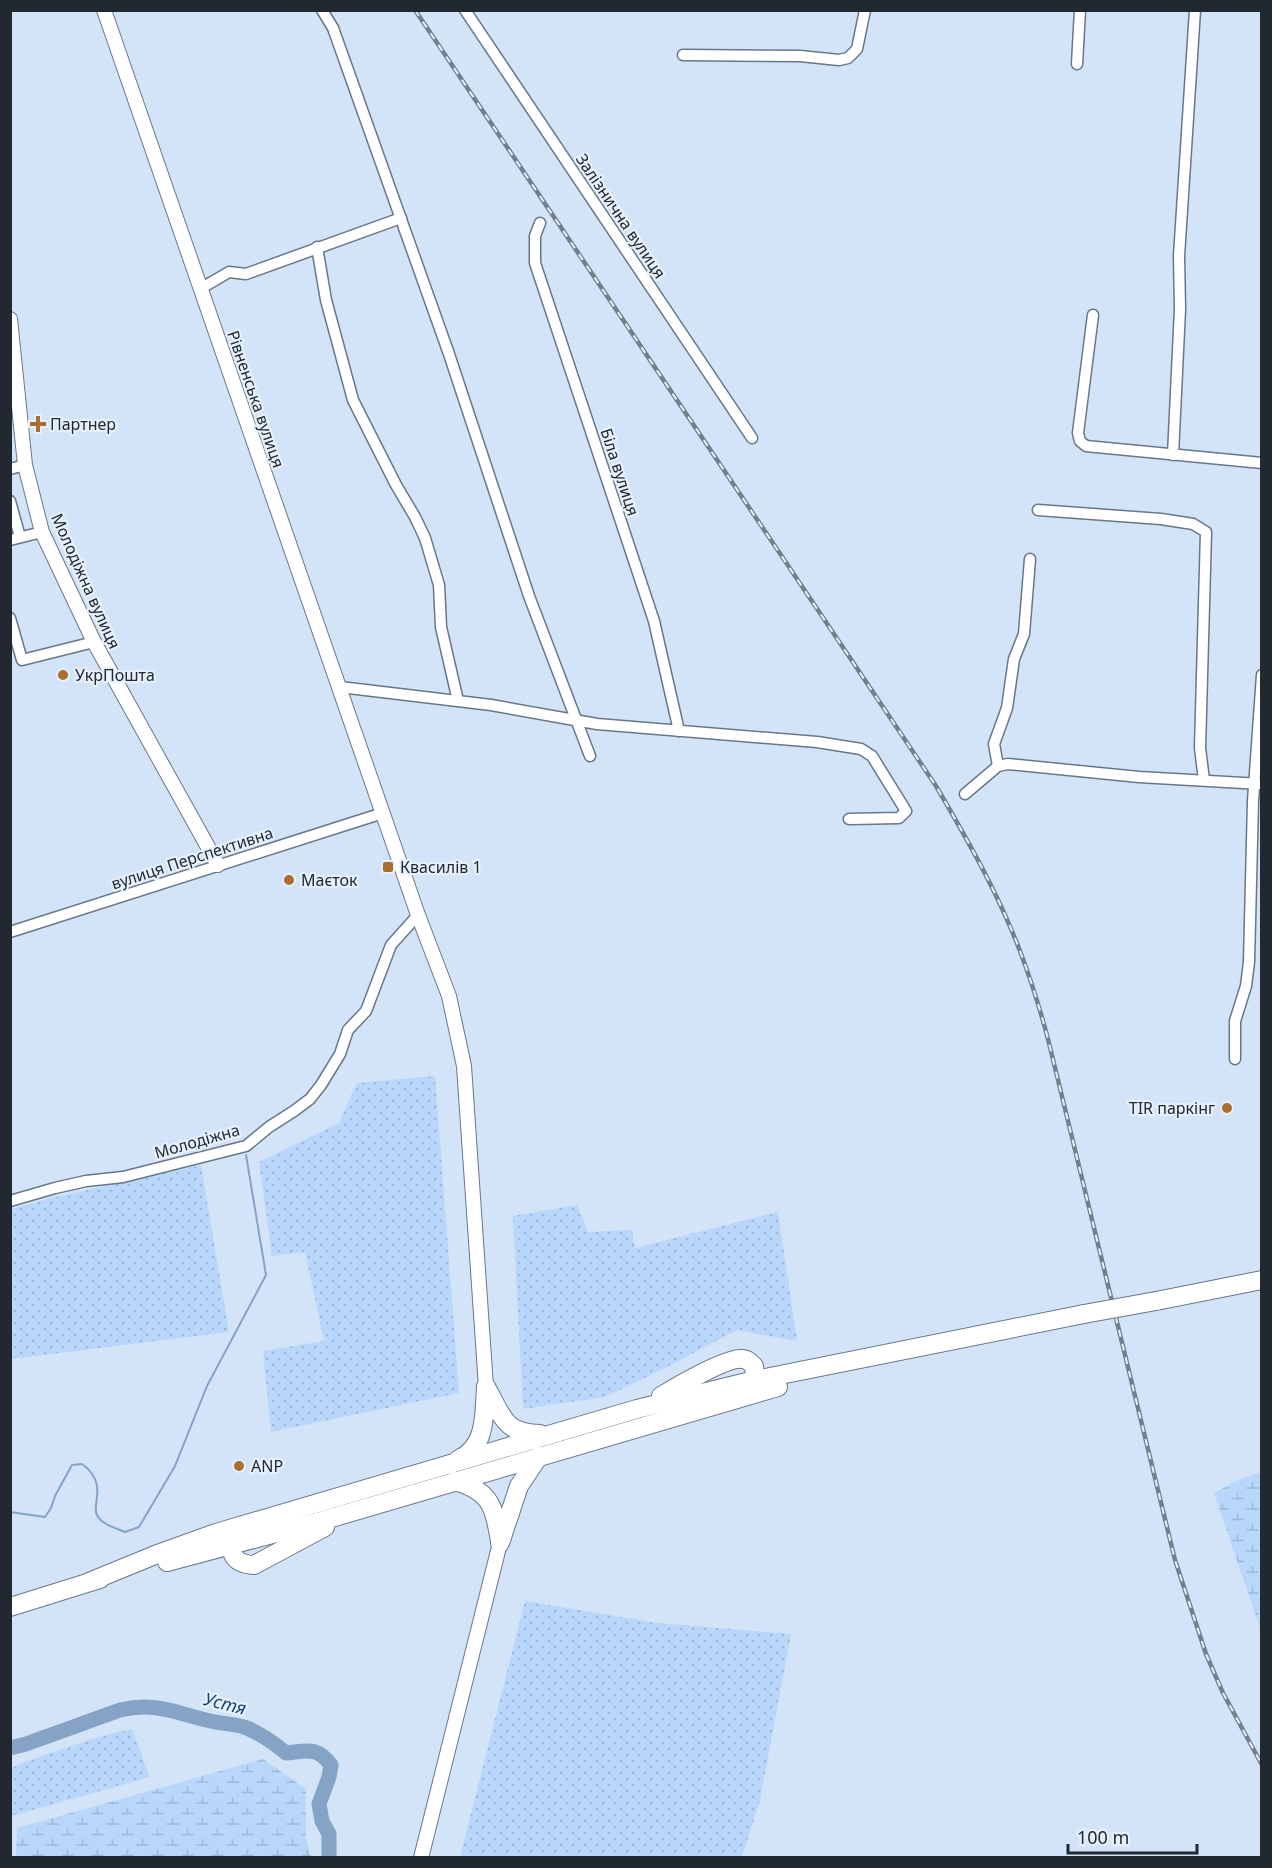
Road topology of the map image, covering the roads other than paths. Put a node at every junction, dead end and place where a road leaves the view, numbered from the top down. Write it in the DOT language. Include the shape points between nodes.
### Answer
graph roads {
  1 [pos="104,10"];
  2 [pos="322,10"];
  3 [pos="465,10"];
  4 [pos="865,10"];
  5 [pos="1080,10"];
  6 [pos="1195,10"];
  7 [pos="683,55"];
  8 [pos="1077,64"];
  9 [pos="401,218"];
  10 [pos="540,223"];
  11 [pos="317,247"];
  12 [pos="200,289"];
  13 [pos="1093,315"];
  14 [pos="10,319"];
  15 [pos="752,438"];
  16 [pos="1173,455"];
  17 [pos="1262,463"];
  18 [pos="25,465"];
  19 [pos="10,469"];
  20 [pos="10,501"];
  21 [pos="1038,510"];
  22 [pos="42,532"];
  23 [pos="15,538"];
  24 [pos="1030,559"];
  25 [pos="10,618"];
  26 [pos="94,642"];
  27 [pos="1262,675"];
  28 [pos="340,687"];
  29 [pos="458,701"];
  30 [pos="576,720"];
  31 [pos="679,731"];
  32 [pos="590,756"];
  33 [pos="998,766"];
  34 [pos="1204,780"];
  35 [pos="1258,783"];
  36 [pos="965,794"];
  37 [pos="383,813"];
  38 [pos="849,819"];
  39 [pos="218,866"];
  40 [pos="418,915"];
  41 [pos="10,932"];
  42 [pos="1235,1059"];
  43 [pos="10,1201"];
  44 [pos="1262,1280"];
  45 [pos="892,1353"];
  46 [pos="755,1380"];
  47 [pos="486,1387"];
  48 [pos="736,1399"];
  49 [pos="638,1409"];
  50 [pos="551,1435"];
  51 [pos="539,1456"];
  52 [pos="437,1469"];
  53 [pos="455,1481"];
  54 [pos="352,1512"];
  55 [pos="232,1537"];
  56 [pos="500,1543"];
  57 [pos="10,1607"];
  58 [pos="421,1857"];
  1 -- 12 [label="main road, Рівненська вулиця"];
  2 -- 9 [label="street" via="333,28"];
  3 -- 15 [label="street, Залізнична вулиця"];
  4 -- 7 [label="street" via="857,49 848,58"];
  5 -- 8 [label="street"];
  6 -- 16 [label="street" via="1179,256"];
  9 -- 11 [label="street"];
  9 -- 30 [label="street" via="529,597"];
  10 -- 31 [label="street, Біла вулиця" via="535,236 536,263 654,621"];
  11 -- 12 [label="street" via="246,274 229,272"];
  11 -- 29 [label="street" via="326,300 353,400 415,518 437,577 441,627"];
  12 -- 28 [label="main road, Рівненська вулиця"];
  13 -- 16 [label="street" via="1080,441 1086,446"];
  14 -- 18 [label="main road, Молодіжна вулиця"];
  16 -- 17 [label="street"];
  18 -- 19 [label="street"];
  18 -- 22 [label="main road, Молодіжна вулиця"];
  20 -- 23 [label="street"];
  21 -- 34 [label="street" via="1161,519 1193,524 1206,532 1200,748"];
  22 -- 23 [label="street"];
  22 -- 26 [label="main road, Молодіжна вулиця"];
  24 -- 33 [label="street" via="1024,634 1014,659 1007,708 994,744"];
  25 -- 26 [label="street" via="22,660"];
  26 -- 39 [label="main road, Молодіжна вулиця"];
  27 -- 35 [label="street"];
  28 -- 29 [label="street"];
  28 -- 37 [label="main road, Рівненська вулиця"];
  29 -- 30 [label="street"];
  30 -- 31 [label="street"];
  30 -- 32 [label="street"];
  31 -- 38 [label="street" via="861,749 872,756 906,811 899,818"];
  33 -- 34 [label="street"];
  33 -- 36 [label="street"];
  34 -- 35 [label="street"];
  35 -- 42 [label="street" via="1249,962 1235,1021"];
  37 -- 39 [label="street, вулиця Перспективна"];
  37 -- 40 [label="main road, Рівненська вулиця"];
  39 -- 41 [label="street, вулиця Перспективна"];
  40 -- 43 [label="street, Молодіжна" via="391,945 366,1011 348,1030 340,1054 321,1085 310,1098 246,1146"];
  40 -- 47 [label="main road, Рівненська вулиця" via="449,996 464,1066"];
  44 -- 45 [label="highway, bridge"];
  45 -- 46 [label="highway"];
  45 -- 48 [label="highway"];
  46 -- 48 [label="highway"];
  46 -- 49 [label="highway"];
  46 -- 49 [label="highway" via="753,1366 744,1358 736,1359"];
  47 -- 50 [label="highway" via="514,1430"];
  47 -- 52 [label="highway" via="476,1448"];
  48 -- 51 [label="highway"];
  49 -- 50 [label="highway"];
  50 -- 52 [label="highway"];
  51 -- 53 [label="highway"];
  51 -- 56 [label="highway" via="519,1486"];
  52 -- 55 [label="highway"];
  53 -- 54 [label="highway"];
  53 -- 56 [label="highway" via="475,1488 489,1500"];
  54 -- 55 [label="highway"];
  54 -- 55 [label="highway" via="258,1564 245,1564 234,1557"];
  55 -- 57 [label="highway" via="155,1555 89,1582"];
  56 -- 58 [label="main road"];
}
